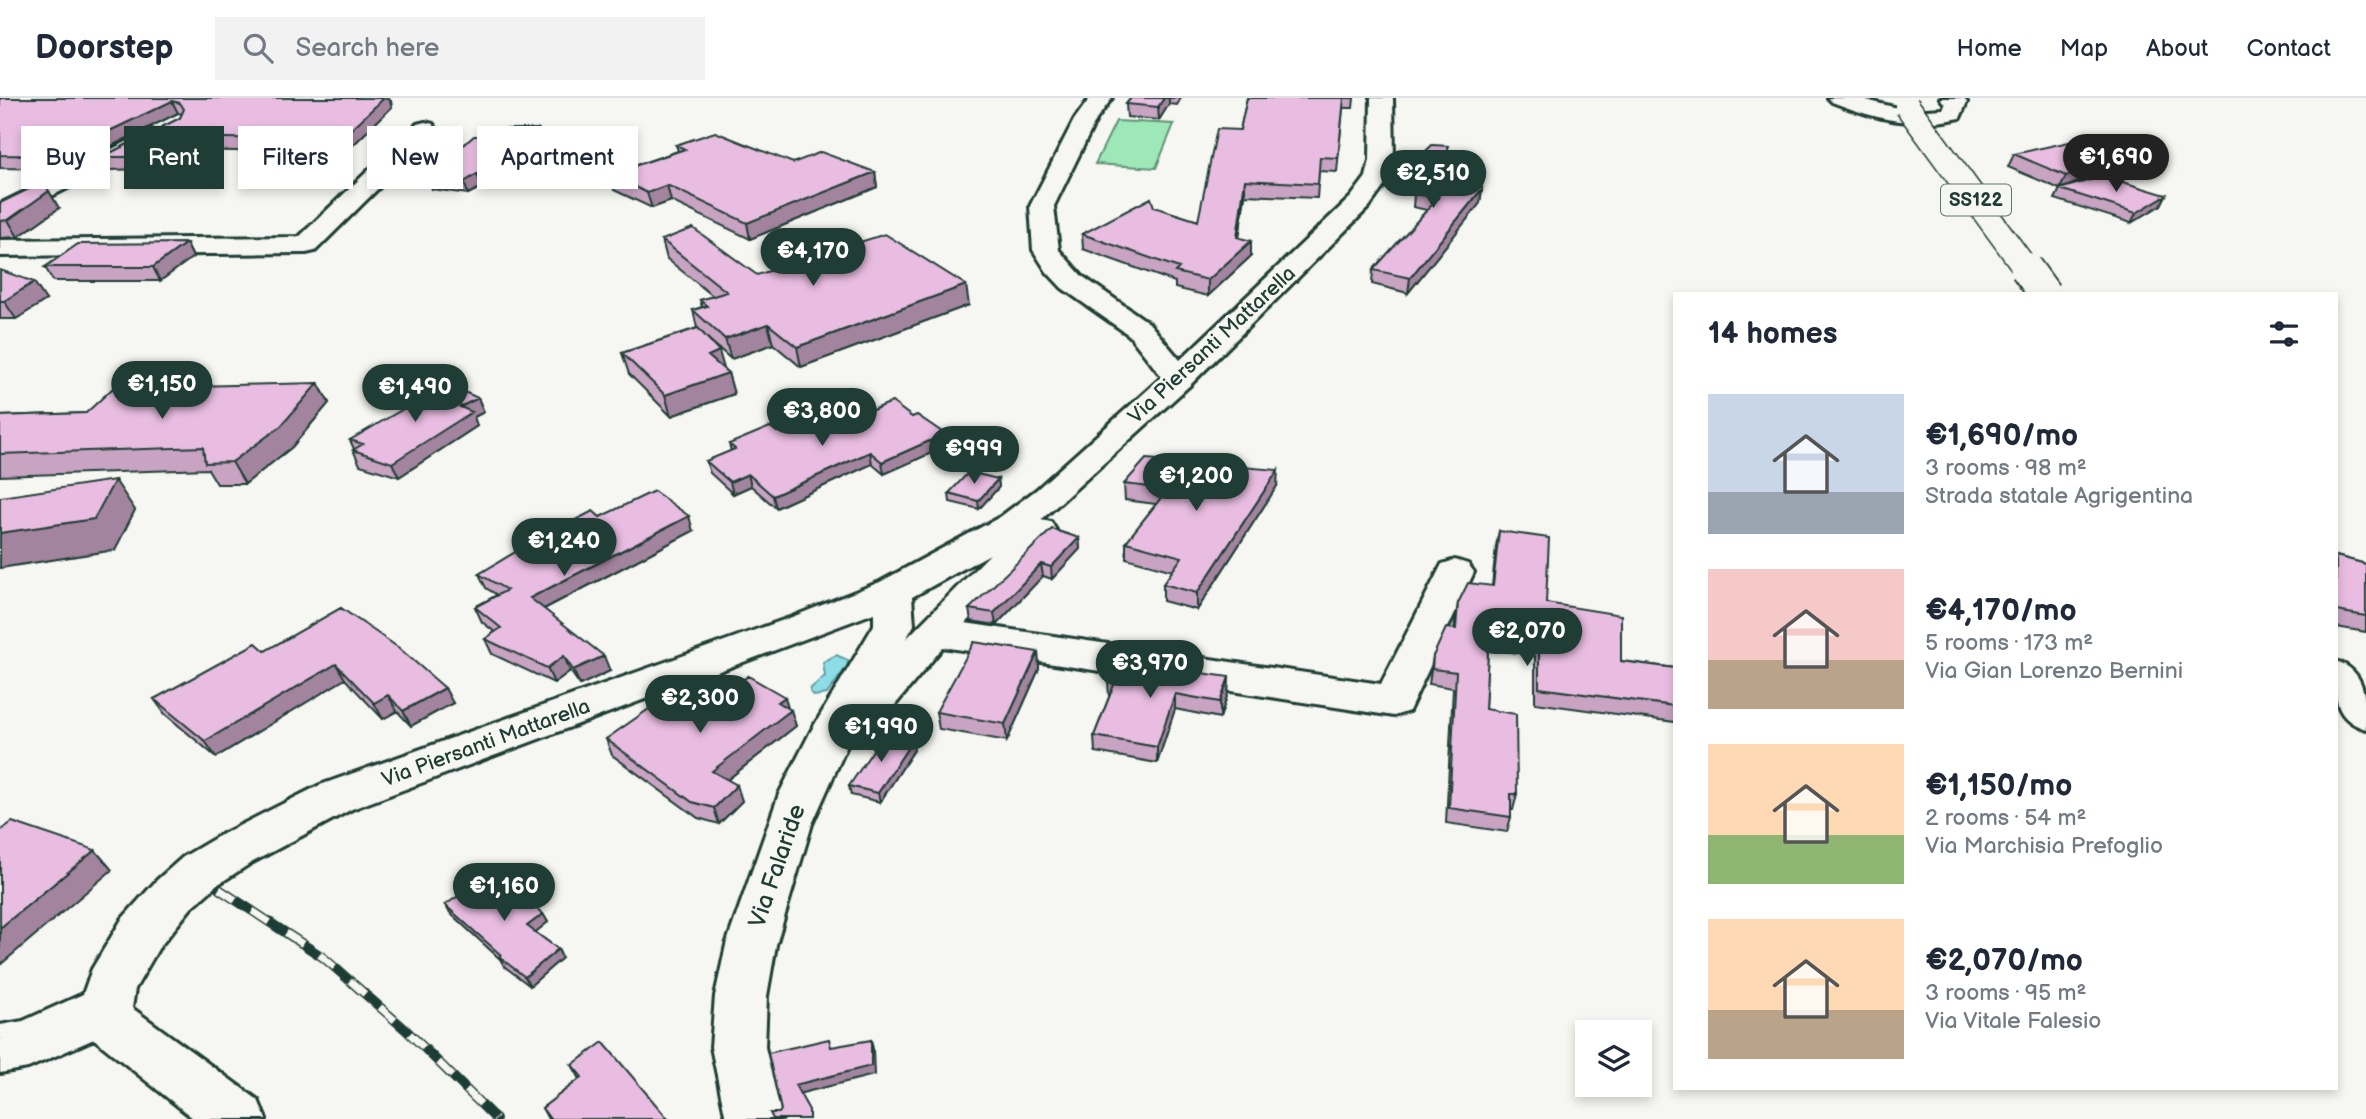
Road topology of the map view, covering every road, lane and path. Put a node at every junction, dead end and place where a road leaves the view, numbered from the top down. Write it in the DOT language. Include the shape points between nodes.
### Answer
graph roads {
  1 [pos="1101,98"];
  2 [pos="1382,98"];
  3 [pos="1839,98"];
  4 [pos="1951,98"];
  5 [pos="1898,106"];
  6 [pos="124,151"];
  7 [pos="367,186"];
  8 [pos="0,214"];
  9 [pos="0,248"];
  10 [pos="2043,292"];
  11 [pos="1179,378"];
  12 [pos="1082,467"];
  13 [pos="1455,572"];
  14 [pos="893,591"];
  15 [pos="934,632"];
  16 [pos="2338,678"];
  17 [pos="2366,714"];
  18 [pos="819,757"];
  19 [pos="106,1008"];
  20 [pos="0,1049"];
  21 [pos="238,1119"];
  22 [pos="754,1119"];
  1 -- 11 [label="street" via="1042,206 1046,250 1072,282 1139,329"];
  2 -- 11 [label="street, Via Piersanti Mattarella" via="1378,178 1309,266"];
  3 -- 5 [label="street"];
  4 -- 5 [label="street" via="1955,102 1952,113 1934,119"];
  5 -- 10 [label="street, SS122, bridge"];
  6 -- 8 [label="street"];
  7 -- 9 [label="street" via="306,246"];
  11 -- 12 [label="street, Via Piersanti Mattarella"];
  12 -- 14 [label="street, Via Piersanti Mattarella" via="989,540"];
  12 -- 15 [label="street" via="1069,501"];
  13 -- 15 [label="street" via="1394,701"];
  14 -- 18 [label="street, Via Falaride" via="894,625"];
  14 -- 19 [label="street, Via Piersanti Mattarella" via="336,797 234,850 200,871 156,914 125,956 110,985"];
  15 -- 18 [label="street" via="841,741"];
  16 -- 17 [label="street"];
  18 -- 22 [label="street, Via Falaride" via="789,824 751,945 741,996 738,1047"];
  19 -- 20 [label="street" via="28,1044"];
  19 -- 21 [label="street" via="113,1024"];
}
